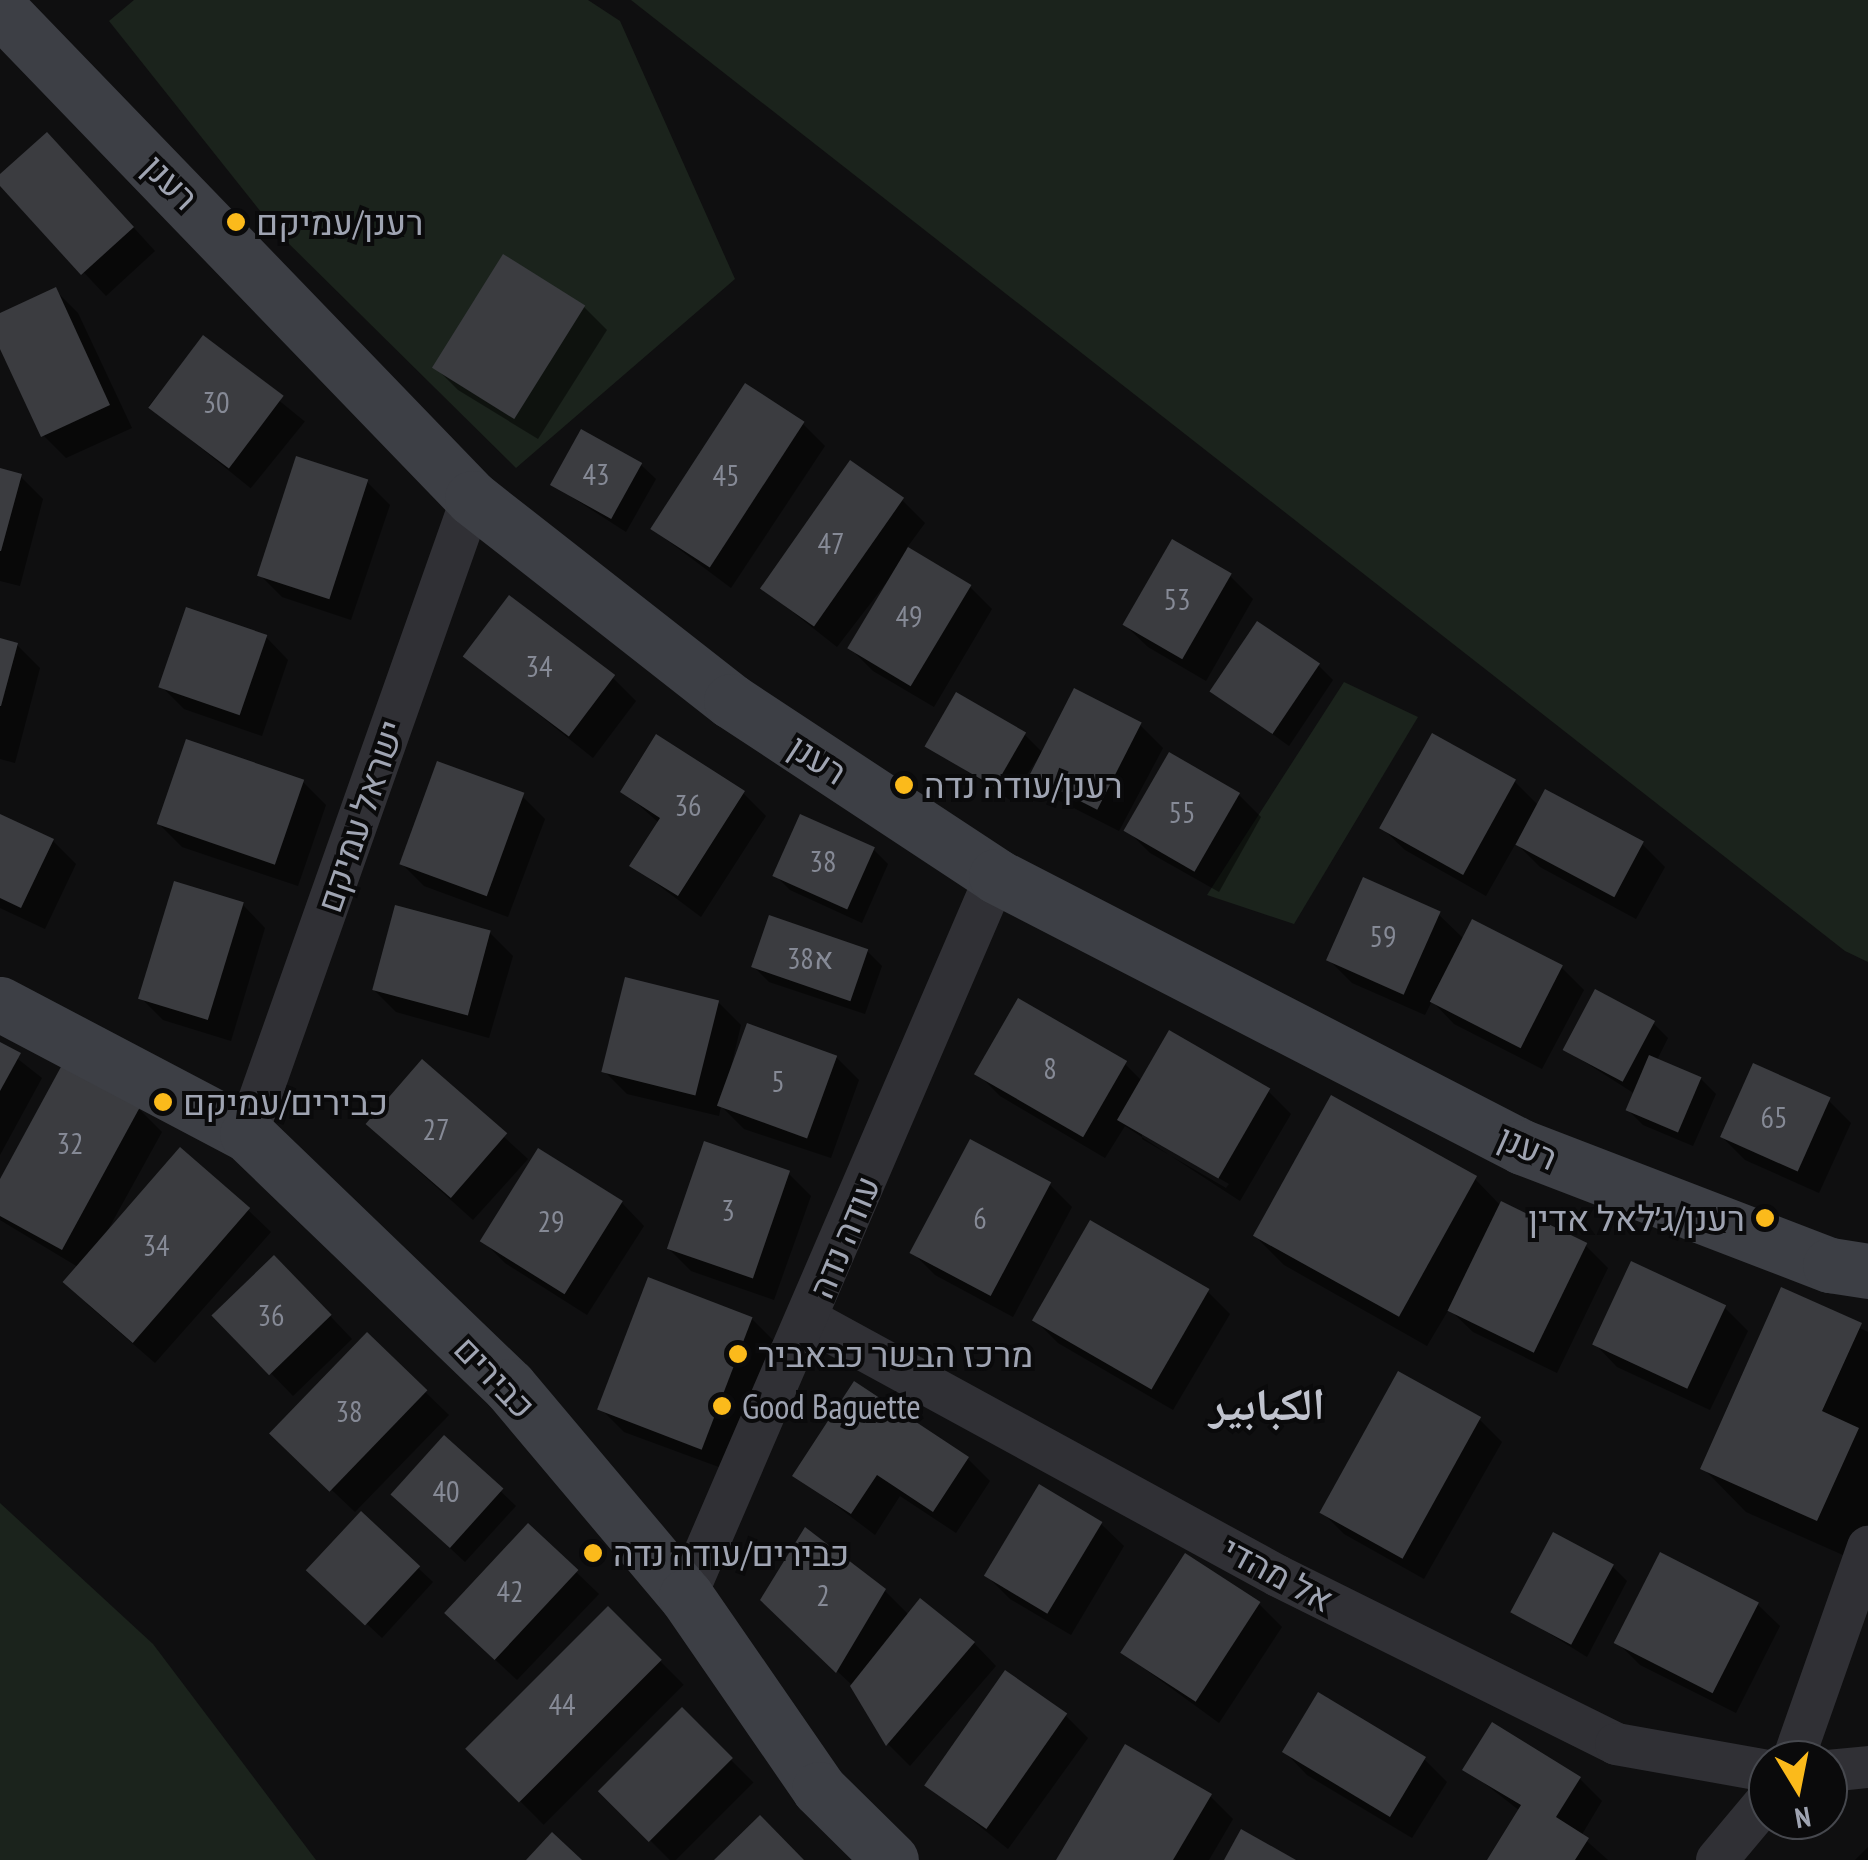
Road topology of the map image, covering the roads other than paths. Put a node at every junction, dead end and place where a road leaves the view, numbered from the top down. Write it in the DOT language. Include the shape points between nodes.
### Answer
graph roads {
  1 [pos="0,9"];
  2 [pos="472,498"];
  3 [pos="996,876"];
  4 [pos="0,1004"];
  5 [pos="247,1134"];
  6 [pos="1868,1271"];
  7 [pos="809,1320"];
  8 [pos="1868,1548"];
  9 [pos="686,1596"];
  10 [pos="1800,1740"];
  11 [pos="1748,1767"];
  12 [pos="1748,1823"];
  13 [pos="892,1860"];
  14 [pos="1717,1860"];
  1 -- 2 [label="street, רענן"];
  2 -- 3 [label="street, רענן" via="731,701"];
  2 -- 5 [label="street, ישראל עמיקם"];
  3 -- 6 [label="street, רענן" via="1522,1147 1811,1258"];
  3 -- 7 [label="street, עודה נדה"];
  4 -- 5 [label="street, כבירים"];
  5 -- 9 [label="street, כבירים" via="509,1386"];
  7 -- 9 [label="street, עודה נדה"];
  7 -- 11 [label="street, אל מהדי" via="1278,1576 1616,1744"];
  8 -- 10 [label="street"];
  9 -- 13 [label="street, כבירים" via="819,1790"];
  12 -- 14 [label="street"];
}
